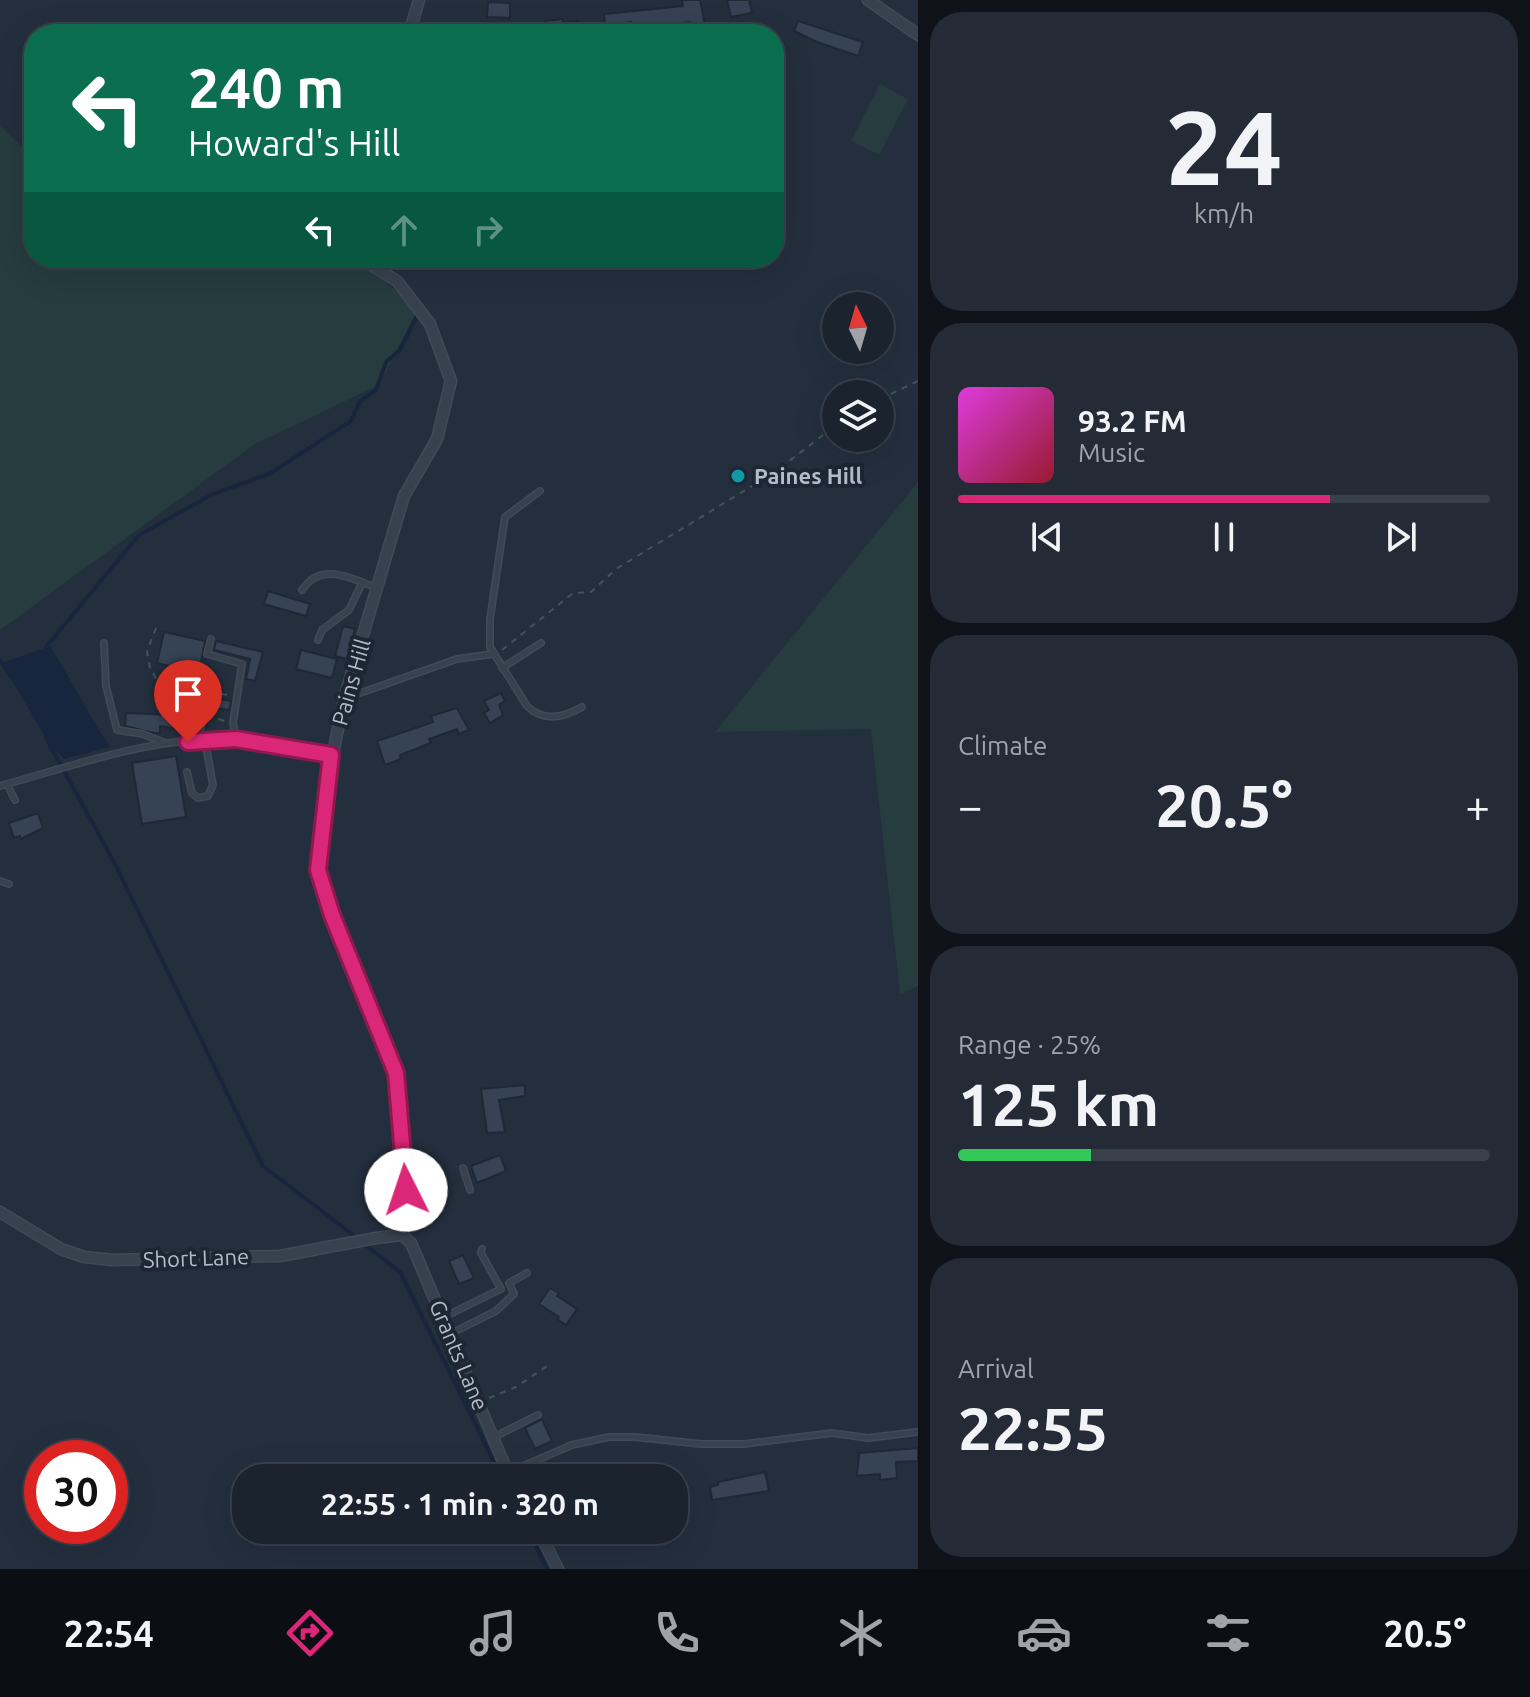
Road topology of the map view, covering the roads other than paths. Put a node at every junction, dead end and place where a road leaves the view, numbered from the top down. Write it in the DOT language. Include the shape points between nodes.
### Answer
graph roads {
  1 [pos="419,0"];
  2 [pos="868,0"];
  3 [pos="412,24"];
  4 [pos="918,35"];
  5 [pos="376,268"];
  6 [pos="540,491"];
  7 [pos="362,583"];
  8 [pos="378,589"];
  9 [pos="302,590"];
  10 [pos="211,639"];
  11 [pos="318,640"];
  12 [pos="104,643"];
  13 [pos="541,643"];
  14 [pos="493,654"];
  15 [pos="502,668"];
  16 [pos="344,699"];
  17 [pos="582,707"];
  18 [pos="236,739"];
  19 [pos="205,741"];
  20 [pos="170,745"];
  21 [pos="331,755"];
  22 [pos="187,772"];
  23 [pos="4,785"];
  24 [pos="15,800"];
  25 [pos="0,881"];
  26 [pos="9,884"];
  27 [pos="463,1168"];
  28 [pos="470,1190"];
  29 [pos="0,1212"];
  30 [pos="402,1235"];
  31 [pos="482,1249"];
  32 [pos="527,1273"];
  33 [pos="443,1318"];
  34 [pos="450,1334"];
  35 [pos="538,1415"];
  36 [pos="917,1432"];
  37 [pos="494,1437"];
  38 [pos="505,1464"];
  39 [pos="532,1464"];
  40 [pos="545,1544"];
  41 [pos="558,1569"];
  1 -- 3 [label="street"];
  2 -- 4 [label="street"];
  5 -- 8 [label="street, Pains Hill" via="397,281 430,324 451,381 437,439 404,496"];
  6 -- 14 [label="lane" via="505,517 490,619"];
  7 -- 8 [label="lane"];
  7 -- 9 [label="lane" via="325,572"];
  7 -- 11 [label="lane" via="349,610 322,630"];
  8 -- 16 [label="street, Pains Hill"];
  10 -- 18 [label="lane" via="207,654 242,664 233,723"];
  12 -- 20 [label="lane" via="106,686 117,730"];
  13 -- 15 [label="lane"];
  14 -- 15 [label="lane"];
  14 -- 16 [label="lane" via="457,659"];
  15 -- 17 [label="lane" via="535,714 549,718"];
  16 -- 21 [label="street, Pains Hill"];
  18 -- 19 [label="lane"];
  18 -- 21 [label="lane"];
  19 -- 20 [label="lane"];
  19 -- 22 [label="lane" via="213,785 208,796 192,793"];
  20 -- 23 [label="lane" via="63,765"];
  21 -- 30 [label="street, Pains Hill" via="318,870 396,1073 407,1221"];
  23 -- 24 [label="lane"];
  25 -- 26 [label="lane"];
  27 -- 28 [label="lane"];
  29 -- 30 [label="street, Short Lane" via="61,1249 113,1260 280,1256"];
  30 -- 33 [label="street, Grants Lane" via="411,1243"];
  31 -- 33 [label="lane" via="501,1289"];
  32 -- 34 [label="lane" via="509,1283 514,1294 496,1311"];
  33 -- 34 [label="street, Grants Lane"];
  34 -- 37 [label="street, Grants Lane"];
  35 -- 37 [label="lane"];
  36 -- 39 [label="lane" via="868,1438 832,1433 744,1444 609,1437 572,1445"];
  37 -- 38 [label="street, Grants Lane"];
  40 -- 41 [label="street"];
}
